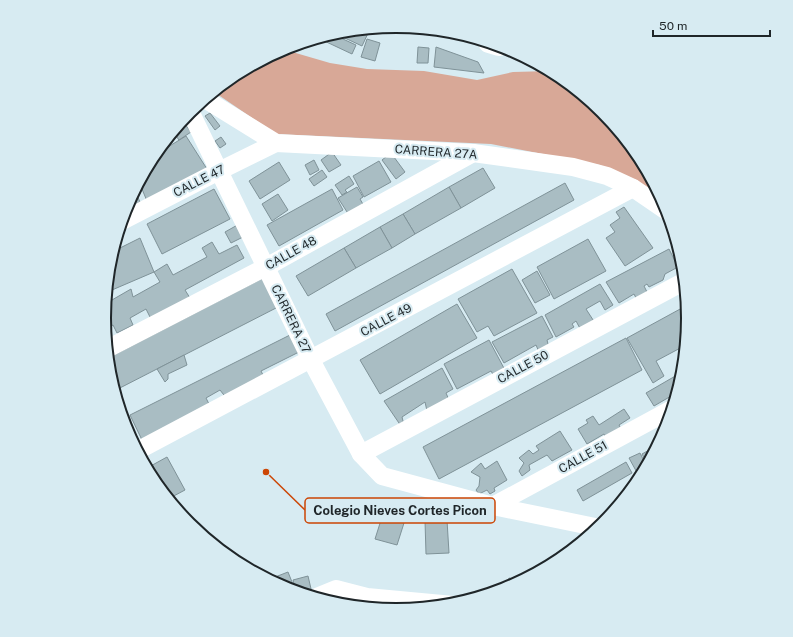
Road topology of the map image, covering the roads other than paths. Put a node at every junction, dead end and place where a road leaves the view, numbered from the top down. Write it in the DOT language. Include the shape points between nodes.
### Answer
graph roads {
  1 [pos="210,102"];
  2 [pos="193,119"];
  3 [pos="276,142"];
  4 [pos="473,153"];
  5 [pos="219,170"];
  6 [pos="633,188"];
  7 [pos="659,206"];
  8 [pos="130,217"];
  9 [pos="266,267"];
  10 [pos="680,284"];
  11 [pos="112,346"];
  12 [pos="311,360"];
  13 [pos="666,412"];
  14 [pos="142,449"];
  15 [pos="361,454"];
  16 [pos="493,506"];
  17 [pos="592,526"];
  18 [pos="324,594"];
  19 [pos="421,603"];
  1 -- 3 [label="street, CARRERA 27A"];
  2 -- 5 [label="street, CARRERA 27"];
  3 -- 4 [label="street, CARRERA 27A"];
  3 -- 5 [label="street, CALLE 47"];
  4 -- 6 [label="street, CARRERA 27A" via="573,167 607,176"];
  4 -- 9 [label="street, CALLE 48"];
  5 -- 8 [label="street, CALLE 47"];
  5 -- 9 [label="street, CARRERA 27"];
  6 -- 7 [label="street, CARRERA 27A"];
  6 -- 12 [label="street, CALLE 49"];
  9 -- 11 [label="street, CALLE 48"];
  9 -- 12 [label="street, CARRERA 27"];
  10 -- 15 [label="street, CALLE 50"];
  12 -- 14 [label="street, CALLE 49"];
  12 -- 15 [label="street, CARRERA 27"];
  13 -- 16 [label="street, CALLE 51"];
  15 -- 16 [label="street, CARRERA 27" via="382,476"];
  16 -- 17 [label="street"];
  18 -- 19 [label="street" via="336,590 367,597"];
}
